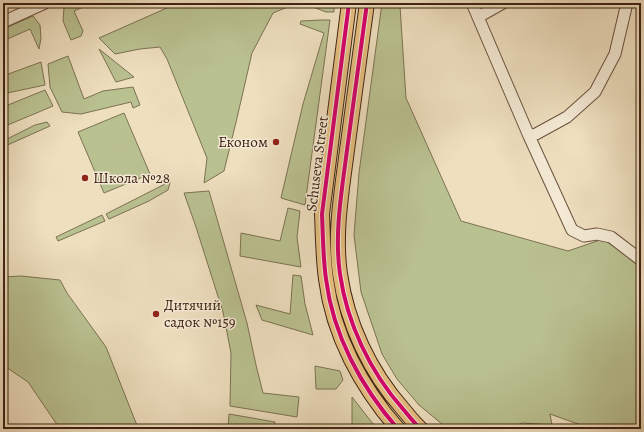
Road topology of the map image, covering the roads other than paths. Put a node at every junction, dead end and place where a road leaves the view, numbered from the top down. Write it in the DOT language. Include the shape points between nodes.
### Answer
graph roads {
  1 [pos="45,3"];
  2 [pos="349,3"];
  3 [pos="366,3"];
  4 [pos="472,3"];
  5 [pos="503,3"];
  6 [pos="627,3"];
  7 [pos="478,17"];
  8 [pos="3,22"];
  9 [pos="529,136"];
  10 [pos="641,260"];
  11 [pos="398,429"];
  12 [pos="421,429"];
  1 -- 8 [label="street"];
  2 -- 11 [label="main road, Schuseva Street" via="322,214 326,280 331,306 344,345 366,388"];
  3 -- 12 [label="main road, Schuseva Street" via="340,202 340,274 352,322 376,375 395,401"];
  4 -- 7 [label="street"];
  5 -- 7 [label="street"];
  6 -- 9 [label="street" via="615,54 594,92 567,117"];
  7 -- 9 [label="street"];
  9 -- 10 [label="street" via="572,230 584,236 597,234 611,237"];
}
